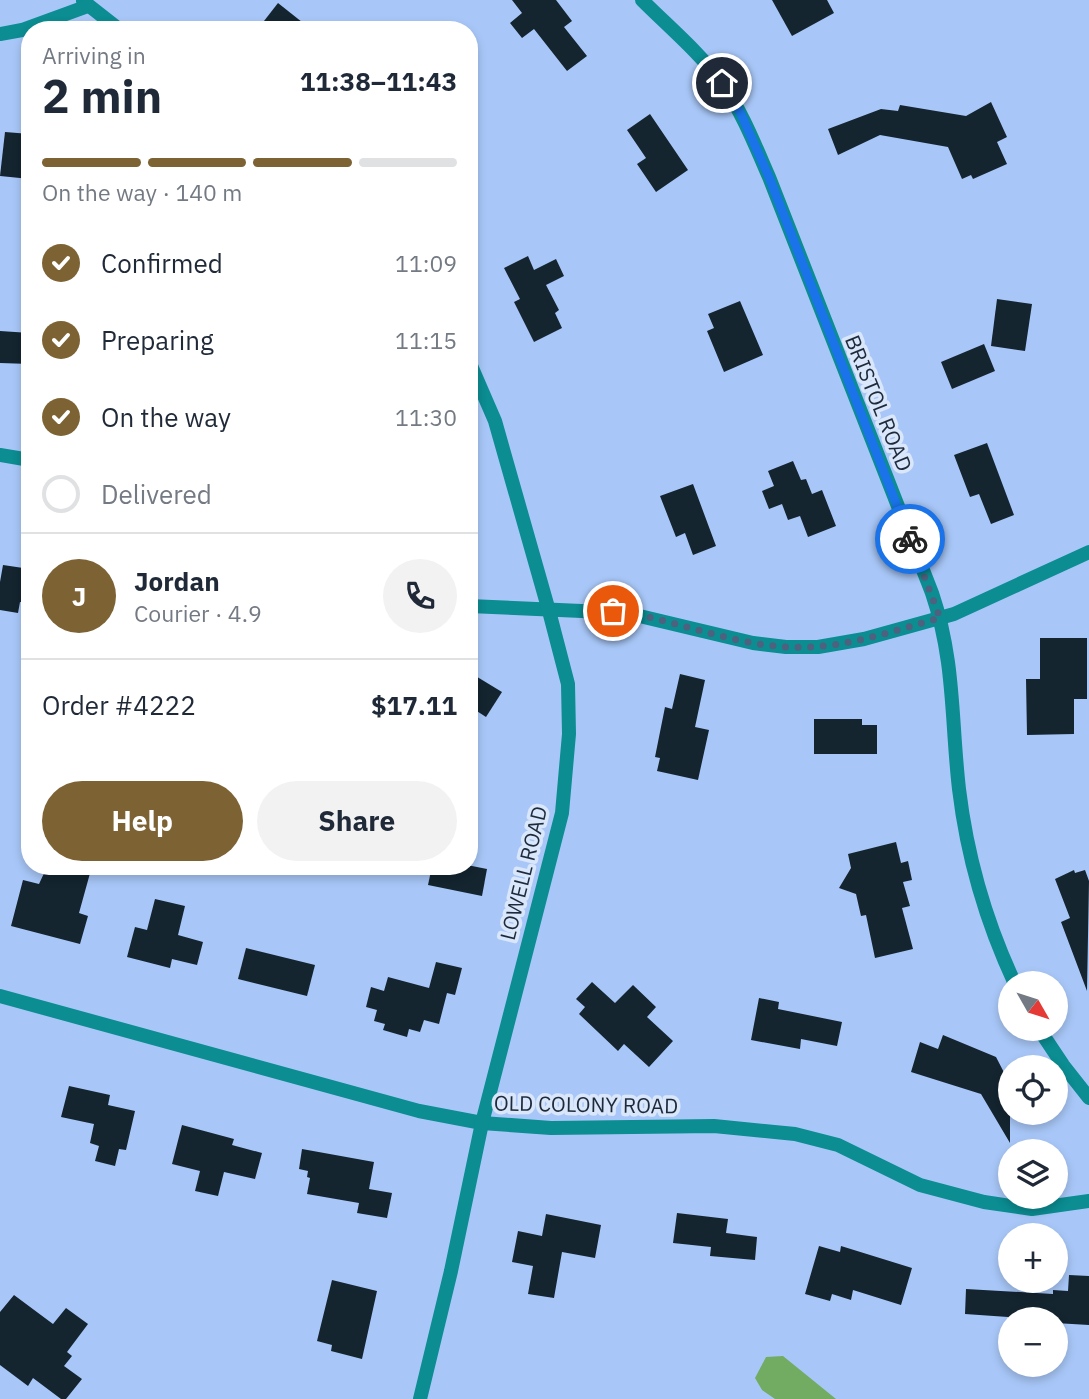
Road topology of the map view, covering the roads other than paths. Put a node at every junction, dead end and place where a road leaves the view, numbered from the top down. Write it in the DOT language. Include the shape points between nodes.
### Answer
graph roads {
  1 [pos="642,0"];
  2 [pos="85,3"];
  3 [pos="43,21"];
  4 [pos="108,21"];
  5 [pos="21,30"];
  6 [pos="0,34"];
  7 [pos="478,382"];
  8 [pos="0,455"];
  9 [pos="21,458"];
  10 [pos="1089,552"];
  11 [pos="478,607"];
  12 [pos="549,611"];
  13 [pos="940,618"];
  14 [pos="1010,971"];
  15 [pos="0,996"];
  16 [pos="1047,1041"];
  17 [pos="1089,1098"];
  18 [pos="482,1123"];
  19 [pos="1089,1201"];
  20 [pos="420,1399"];
  1 -- 13 [label="street, BRISTOL ROAD" via="707,65 746,125"];
  2 -- 3 [label="street"];
  2 -- 4 [label="street"];
  5 -- 6 [label="street"];
  7 -- 12 [label="street, LOWELL ROAD" via="495,421"];
  8 -- 9 [label="street"];
  10 -- 13 [label="street"];
  11 -- 12 [label="street"];
  12 -- 13 [label="street" via="627,612 753,643 802,648 864,639"];
  12 -- 18 [label="street, LOWELL ROAD" via="568,684 562,813"];
  13 -- 14 [label="street, BRISTOL ROAD" via="951,671 959,789 969,849 989,922"];
  15 -- 18 [label="street, OLD COLONY ROAD" via="419,1111"];
  16 -- 17 [label="street"];
  18 -- 19 [label="street, OLD COLONY ROAD" via="551,1128 714,1126 795,1134 838,1145 920,1185 984,1202 1032,1209"];
  18 -- 20 [label="street, LOWELL ROAD"];
}
